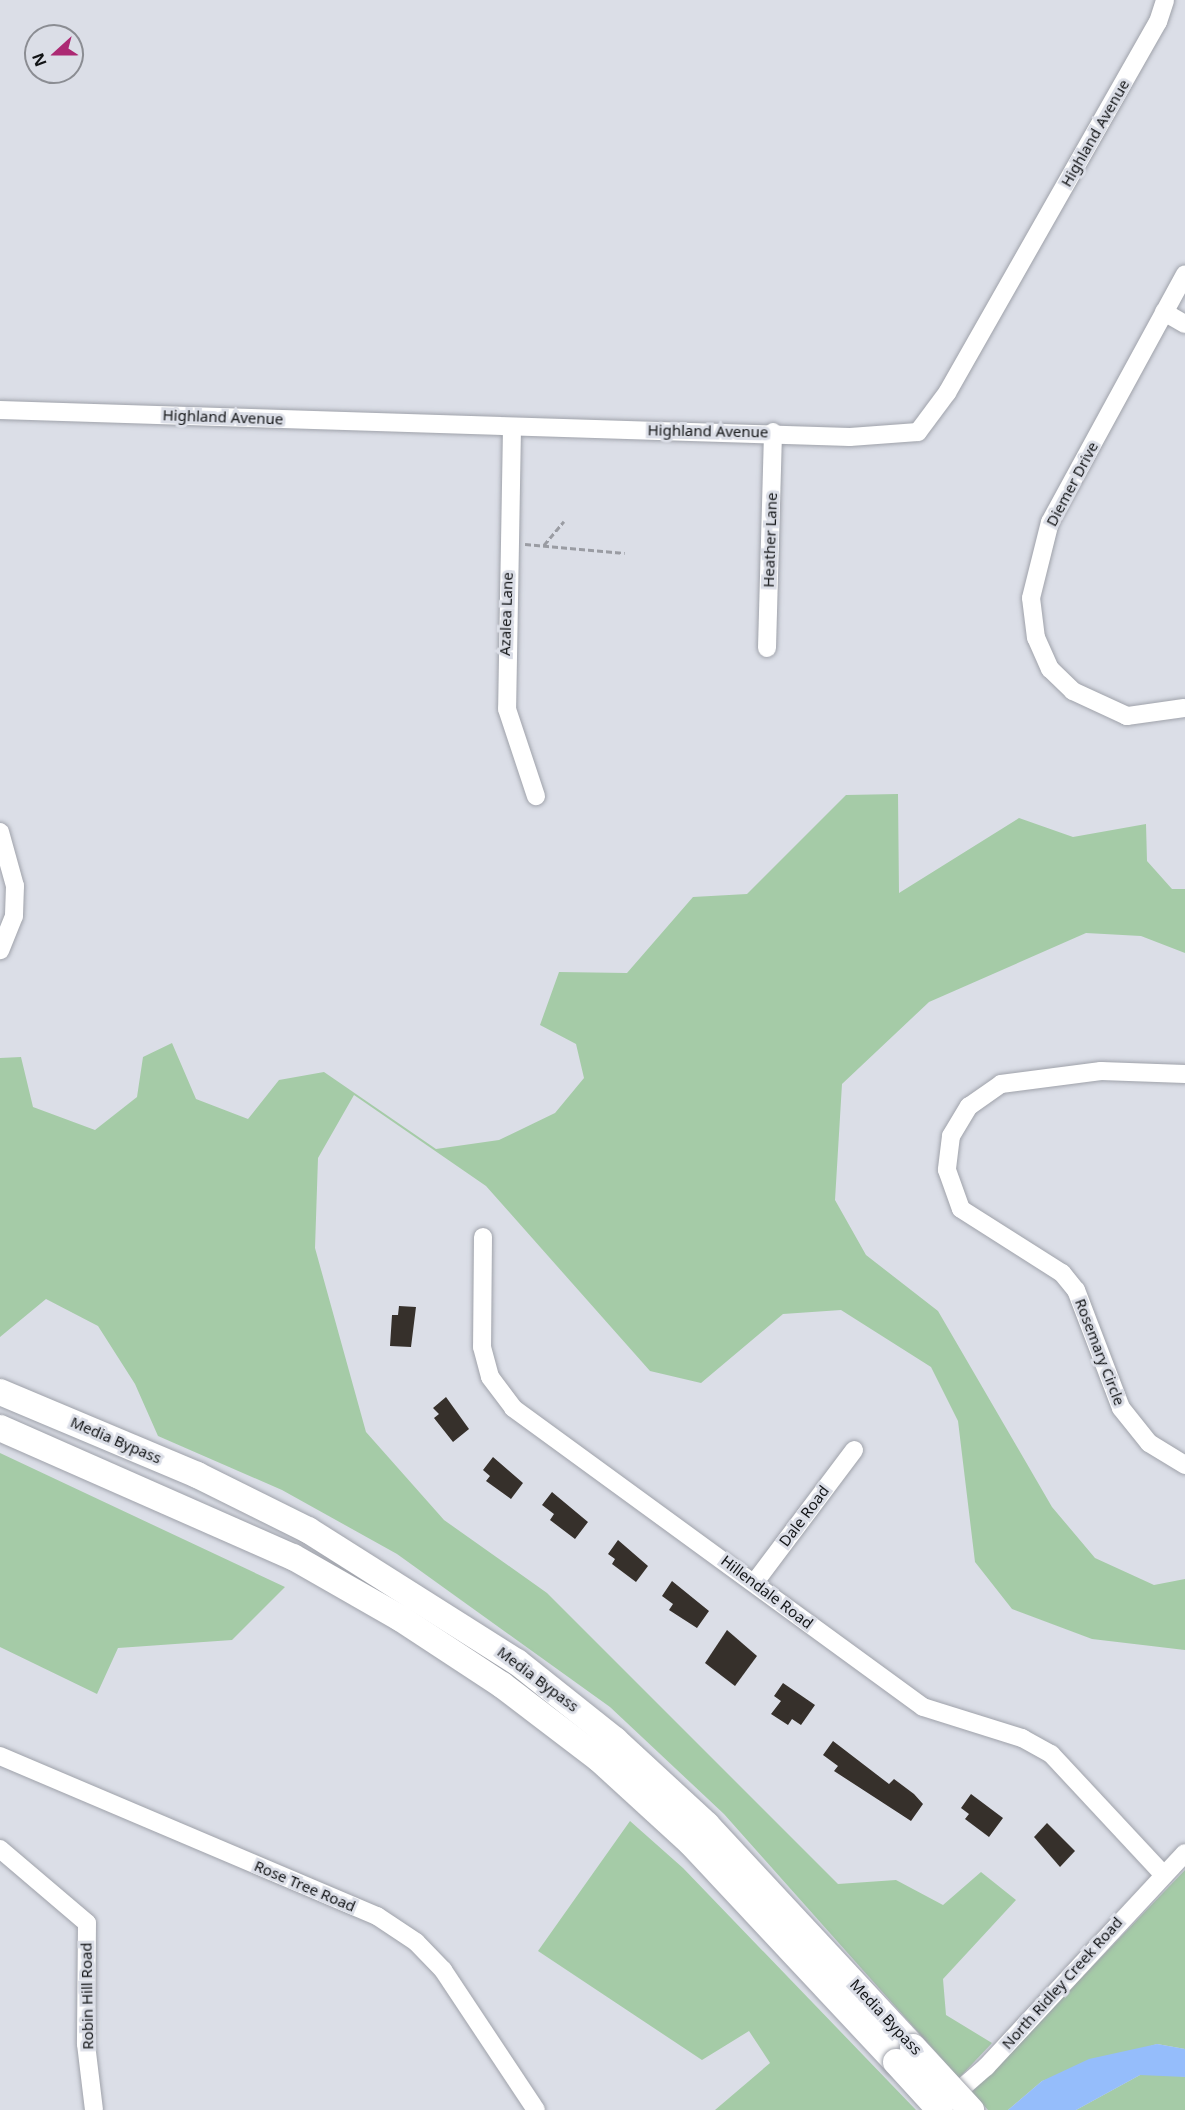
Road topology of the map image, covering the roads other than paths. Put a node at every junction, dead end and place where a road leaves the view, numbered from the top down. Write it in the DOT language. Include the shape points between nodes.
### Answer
graph roads {
  1 [pos="1165,0"];
  2 [pos="1185,274"];
  3 [pos="1164,312"];
  4 [pos="1185,324"];
  5 [pos="0,410"];
  6 [pos="512,428"];
  7 [pos="773,432"];
  8 [pos="766,648"];
  9 [pos="1184,708"];
  10 [pos="536,796"];
  11 [pos="0,832"];
  12 [pos="0,950"];
  13 [pos="1185,1074"];
  14 [pos="483,1237"];
  15 [pos="0,1392"];
  16 [pos="0,1428"];
  17 [pos="854,1450"];
  18 [pos="1185,1466"];
  19 [pos="755,1582"];
  20 [pos="0,1756"];
  21 [pos="0,1849"];
  22 [pos="1185,1853"];
  23 [pos="1161,1872"];
  24 [pos="905,2054"];
  25 [pos="94,2110"];
  26 [pos="536,2110"];
  27 [pos="939,2110"];
  28 [pos="971,2110"];
  1 -- 7 [label="street, Highland Avenue" via="1158,22 947,393 918,432 850,436"];
  2 -- 3 [label="street, Diemer Drive"];
  3 -- 4 [label="street"];
  3 -- 9 [label="street, Diemer Drive" via="1050,522 1031,598 1036,638 1050,669 1072,691 1127,716 1151,717"];
  5 -- 6 [label="street, Highland Avenue"];
  6 -- 7 [label="street, Highland Avenue"];
  6 -- 10 [label="street, Azalea Lane" via="507,709"];
  7 -- 8 [label="street, Heather Lane"];
  11 -- 12 [label="street" via="15,886 14,916"];
  13 -- 18 [label="street, Rosemary Circle" via="1101,1071 1001,1084 969,1106 951,1136 947,1170 961,1209 1062,1273 1076,1290 1121,1408 1149,1443"];
  14 -- 19 [label="street, Hillendale Road" via="482,1347 490,1377 513,1408"];
  15 -- 24 [label="highway, Media Bypass" via="197,1475 308,1530 501,1650 615,1740 707,1825"];
  16 -- 24 [label="highway, Media Bypass" via="293,1557 400,1618 502,1685 599,1759 691,1843"];
  17 -- 19 [label="street, Dale Road"];
  19 -- 23 [label="street, Hillendale Road" via="923,1707 1022,1738 1051,1754"];
  20 -- 26 [label="street, Rose Tree Road" via="377,1916 416,1942 442,1970"];
  21 -- 25 [label="street, Robin Hill Road" via="87,1923 86,2044"];
  22 -- 23 [label="street, North Ridley Creek Road"];
  23 -- 27 [label="street, North Ridley Creek Road" via="986,2067"];
  24 -- 27 [label="highway, Media Bypass, bridge"];
  24 -- 28 [label="highway, Media Bypass, bridge"];
}
